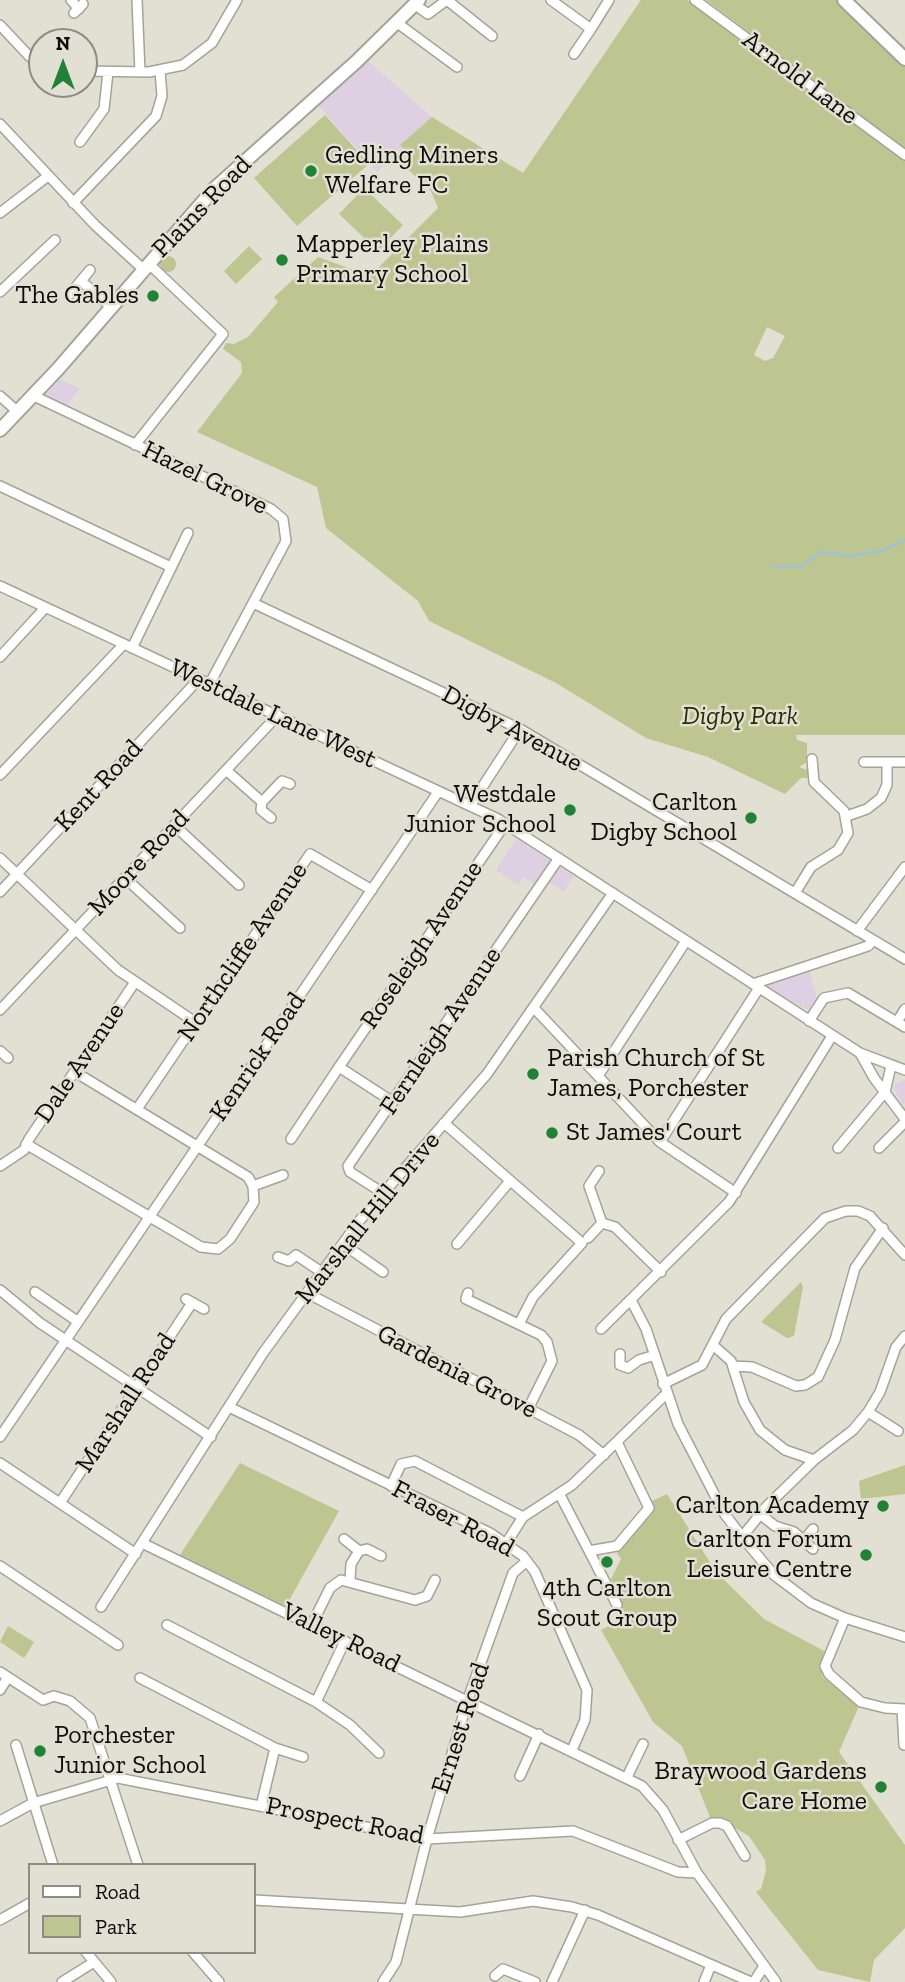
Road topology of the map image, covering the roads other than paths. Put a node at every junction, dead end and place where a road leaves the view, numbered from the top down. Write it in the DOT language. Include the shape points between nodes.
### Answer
graph roads {
  1 [pos="71,0"];
  2 [pos="137,0"];
  3 [pos="237,0"];
  4 [pos="447,0"];
  5 [pos="551,0"];
  6 [pos="609,0"];
  7 [pos="695,0"];
  8 [pos="844,0"];
  9 [pos="416,2"];
  10 [pos="79,9"];
  11 [pos="396,22"];
  12 [pos="0,25"];
  13 [pos="591,29"];
  14 [pos="492,36"];
  15 [pos="574,54"];
  16 [pos="28,55"];
  17 [pos="905,59"];
  18 [pos="457,67"];
  19 [pos="160,71"];
  20 [pos="98,72"];
  21 [pos="108,72"];
  22 [pos="139,72"];
  23 [pos="0,124"];
  24 [pos="80,142"];
  25 [pos="905,155"];
  26 [pos="48,176"];
  27 [pos="73,203"];
  28 [pos="1,214"];
  29 [pos="55,240"];
  30 [pos="146,266"];
  31 [pos="90,270"];
  32 [pos="81,281"];
  33 [pos="0,292"];
  34 [pos="70,294"];
  35 [pos="111,307"];
  36 [pos="0,396"];
  37 [pos="34,396"];
  38 [pos="18,412"];
  39 [pos="0,430"];
  40 [pos="135,444"];
  41 [pos="0,486"];
  42 [pos="188,533"];
  43 [pos="171,567"];
  44 [pos="0,586"];
  45 [pos="253,603"];
  46 [pos="45,608"];
  47 [pos="128,646"];
  48 [pos="0,657"];
  49 [pos="198,680"];
  50 [pos="209,685"];
  51 [pos="278,715"];
  52 [pos="520,729"];
  53 [pos="864,762"];
  54 [pos="887,762"];
  55 [pos="905,762"];
  56 [pos="809,764"];
  57 [pos="225,772"];
  58 [pos="0,775"];
  59 [pos="290,784"];
  60 [pos="242,790"];
  61 [pos="438,792"];
  62 [pos="262,802"];
  63 [pos="470,806"];
  64 [pos="847,816"];
  65 [pos="271,818"];
  66 [pos="505,824"];
  67 [pos="174,825"];
  68 [pos="0,858"];
  69 [pos="559,858"];
  70 [pos="905,867"];
  71 [pos="17,874"];
  72 [pos="125,878"];
  73 [pos="239,885"];
  74 [pos="372,890"];
  75 [pos="0,892"];
  76 [pos="613,893"];
  77 [pos="795,893"];
  78 [pos="180,928"];
  79 [pos="75,930"];
  80 [pos="858,931"];
  81 [pos="873,940"];
  82 [pos="686,941"];
  83 [pos="905,959"];
  84 [pos="135,982"];
  85 [pos="756,986"];
  86 [pos="534,1008"];
  87 [pos="905,1009"];
  88 [pos="0,1010"];
  89 [pos="809,1021"];
  90 [pos="195,1022"];
  91 [pos="901,1024"];
  92 [pos="832,1036"];
  93 [pos="860,1053"];
  94 [pos="891,1066"];
  95 [pos="339,1067"];
  96 [pos="905,1070"];
  97 [pos="75,1072"];
  98 [pos="598,1076"];
  99 [pos="886,1092"];
  100 [pos="393,1102"];
  101 [pos="136,1109"];
  102 [pos="905,1120"];
  103 [pos="444,1123"];
  104 [pos="291,1139"];
  105 [pos="660,1142"];
  106 [pos="26,1144"];
  107 [pos="197,1145"];
  108 [pos="838,1148"];
  109 [pos="879,1148"];
  110 [pos="0,1166"];
  111 [pos="599,1171"];
  112 [pos="283,1175"];
  113 [pos="510,1181"];
  114 [pos="253,1186"];
  115 [pos="383,1192"];
  116 [pos="736,1193"];
  117 [pos="148,1216"];
  118 [pos="602,1223"];
  119 [pos="883,1227"];
  120 [pos="588,1238"];
  121 [pos="343,1244"];
  122 [pos="457,1244"];
  123 [pos="905,1255"];
  124 [pos="278,1257"];
  125 [pos="383,1272"];
  126 [pos="661,1272"];
  127 [pos="323,1273"];
  128 [pos="0,1290"];
  129 [pos="35,1292"];
  130 [pos="307,1293"];
  131 [pos="468,1293"];
  132 [pos="632,1302"];
  133 [pos="204,1309"];
  134 [pos="77,1321"];
  135 [pos="519,1324"];
  136 [pos="601,1329"];
  137 [pos="905,1336"];
  138 [pos="64,1339"];
  139 [pos="714,1346"];
  140 [pos="620,1354"];
  141 [pos="655,1354"];
  142 [pos="733,1366"];
  143 [pos="663,1384"];
  144 [pos="137,1387"];
  145 [pos="666,1394"];
  146 [pos="229,1407"];
  147 [pos="528,1409"];
  148 [pos="868,1412"];
  149 [pos="898,1432"];
  150 [pos="0,1437"];
  151 [pos="211,1437"];
  152 [pos="617,1442"];
  153 [pos="604,1455"];
  154 [pos="814,1460"];
  155 [pos="0,1463"];
  156 [pos="391,1486"];
  157 [pos="560,1495"];
  158 [pos="60,1503"];
  159 [pos="760,1514"];
  160 [pos="523,1517"];
  161 [pos="813,1529"];
  162 [pos="742,1537"];
  163 [pos="344,1539"];
  164 [pos="804,1540"];
  165 [pos="507,1542"];
  166 [pos="142,1543"];
  167 [pos="813,1549"];
  168 [pos="359,1551"];
  169 [pos="589,1551"];
  170 [pos="136,1554"];
  171 [pos="381,1556"];
  172 [pos="527,1561"];
  173 [pos="0,1566"];
  174 [pos="350,1580"];
  175 [pos="435,1580"];
  176 [pos="617,1605"];
  177 [pos="101,1607"];
  178 [pos="845,1618"];
  179 [pos="312,1624"];
  180 [pos="167,1625"];
  181 [pos="905,1637"];
  182 [pos="345,1641"];
  183 [pos="118,1645"];
  184 [pos="4,1675"];
  185 [pos="140,1678"];
  186 [pos="0,1690"];
  187 [pos="468,1699"];
  188 [pos="316,1703"];
  189 [pos="904,1709"];
  190 [pos="539,1734"];
  191 [pos="643,1744"];
  192 [pos="16,1745"];
  193 [pos="904,1745"];
  194 [pos="275,1748"];
  195 [pos="572,1750"];
  196 [pos="379,1753"];
  197 [pos="303,1757"];
  198 [pos="520,1776"];
  199 [pos="626,1777"];
  200 [pos="112,1778"];
  201 [pos="34,1806"];
  202 [pos="261,1806"];
  203 [pos="0,1821"];
  204 [pos="427,1839"];
  205 [pos="678,1840"];
  206 [pos="745,1856"];
  207 [pos="51,1863"];
  208 [pos="137,1863"];
  209 [pos="697,1874"];
  210 [pos="256,1900"];
  211 [pos="28,1904"];
  212 [pos="410,1909"];
  213 [pos="585,1910"];
  214 [pos="0,1920"];
  215 [pos="88,1954"];
  216 [pos="195,1954"];
  217 [pos="94,1962"];
  218 [pos="711,1965"];
  219 [pos="764,1966"];
  220 [pos="495,1976"];
  221 [pos="62,1982"];
  222 [pos="111,1982"];
  223 [pos="219,1982"];
  224 [pos="383,1982"];
  225 [pos="535,1982"];
  226 [pos="552,1982"];
  227 [pos="704,1982"];
  228 [pos="752,1982"];
  229 [pos="776,1982"];
  1 -- 10 [label="street"];
  2 -- 22 [label="street"];
  3 -- 19 [label="street" via="203,53"];
  4 -- 9 [label="street" via="428,14"];
  4 -- 14 [label="street"];
  5 -- 13 [label="street"];
  6 -- 13 [label="street"];
  7 -- 25 [label="street, Arnold Lane"];
  8 -- 17 [label="main road"];
  9 -- 11 [label="main road, Plains Road"];
  11 -- 18 [label="street"];
  11 -- 30 [label="main road, Plains Road" via="214,189"];
  12 -- 16 [label="street"];
  13 -- 15 [label="street"];
  19 -- 22 [label="street"];
  19 -- 27 [label="street" via="162,96 156,116"];
  20 -- 21 [label="street"];
  21 -- 22 [label="street"];
  21 -- 24 [label="street" via="104,109"];
  23 -- 26 [label="street"];
  26 -- 27 [label="street"];
  26 -- 28 [label="street"];
  27 -- 30 [label="street"];
  29 -- 33 [label="street"];
  30 -- 35 [label="main road, Plains Road"];
  30 -- 40 [label="street" via="223,334"];
  31 -- 32 [label="street"];
  32 -- 34 [label="street"];
  32 -- 35 [label="street"];
  35 -- 37 [label="main road, Plains Road"];
  36 -- 38 [label="street"];
  37 -- 38 [label="main road, Plains Road"];
  37 -- 40 [label="street, Hazel Grove"];
  38 -- 39 [label="main road, Plains Road"];
  40 -- 45 [label="street, Hazel Grove" via="283,519 286,541"];
  41 -- 43 [label="street"];
  42 -- 43 [label="street"];
  43 -- 47 [label="street"];
  44 -- 46 [label="street, Westdale Lane West"];
  45 -- 50 [label="street, Hazel Grove"];
  45 -- 52 [label="street, Digby Avenue"];
  46 -- 47 [label="street, Westdale Lane West"];
  46 -- 48 [label="street"];
  47 -- 49 [label="street, Westdale Lane West"];
  47 -- 58 [label="street"];
  49 -- 50 [label="street, Westdale Lane West"];
  49 -- 71 [label="street, Kent Road"];
  50 -- 51 [label="street, Westdale Lane West"];
  51 -- 57 [label="street, Moore Road"];
  51 -- 61 [label="street, Westdale Lane West"];
  52 -- 63 [label="street"];
  52 -- 77 [label="street, Digby Avenue"];
  53 -- 54 [label="street"];
  54 -- 55 [label="street"];
  54 -- 64 [label="street" via="887,785 881,798"];
  56 -- 64 [label="street" via="816,786"];
  57 -- 60 [label="street"];
  57 -- 62 [label="street"];
  57 -- 67 [label="street, Moore Road"];
  59 -- 62 [label="street" via="282,781"];
  61 -- 63 [label="street, Westdale Lane West"];
  61 -- 74 [label="street, Kenrick Road"];
  62 -- 65 [label="street" via="261,810"];
  63 -- 66 [label="street, Westdale Lane West"];
  64 -- 77 [label="street" via="848,833 841,846 811,867"];
  66 -- 69 [label="street, Westdale Lane West"];
  66 -- 95 [label="street, Roseleigh Avenue"];
  67 -- 72 [label="street, Moore Road"];
  67 -- 73 [label="street"];
  68 -- 71 [label="street"];
  69 -- 76 [label="street, Westdale Lane West"];
  69 -- 100 [label="street, Fernleigh Avenue"];
  70 -- 80 [label="street"];
  71 -- 75 [label="street, Kent Road"];
  71 -- 79 [label="street"];
  72 -- 78 [label="street"];
  72 -- 79 [label="street, Moore Road"];
  74 -- 90 [label="street, Northcliffe Avenue" via="310,854"];
  74 -- 107 [label="street, Kenrick Road"];
  76 -- 82 [label="street, Westdale Lane West"];
  76 -- 86 [label="street, Marshall Hill Drive"];
  77 -- 80 [label="street, Digby Avenue"];
  79 -- 84 [label="street"];
  79 -- 88 [label="street, Moore Road"];
  80 -- 81 [label="street, Digby Avenue"];
  81 -- 83 [label="street, Digby Avenue"];
  81 -- 85 [label="street" via="868,946"];
  82 -- 85 [label="street, Westdale Lane West"];
  82 -- 98 [label="street"];
  84 -- 90 [label="street"];
  84 -- 97 [label="street, Dale Avenue"];
  85 -- 89 [label="street, Westdale Lane West"];
  85 -- 105 [label="street"];
  86 -- 98 [label="street"];
  86 -- 103 [label="street, Marshall Hill Drive" via="487,1074"];
  87 -- 91 [label="street"];
  89 -- 91 [label="street" via="824,998 844,993"];
  89 -- 92 [label="street, Westdale Lane West"];
  90 -- 101 [label="street, Northcliffe Avenue"];
  92 -- 93 [label="street, Westdale Lane West"];
  92 -- 116 [label="street"];
  93 -- 94 [label="street, Westdale Lane West"];
  93 -- 99 [label="street"];
  94 -- 96 [label="street, Westdale Lane West"];
  94 -- 99 [label="street"];
  95 -- 100 [label="street"];
  95 -- 104 [label="street, Roseleigh Avenue"];
  97 -- 101 [label="street"];
  97 -- 106 [label="street, Dale Avenue"];
  98 -- 105 [label="street"];
  99 -- 102 [label="street"];
  99 -- 108 [label="street"];
  100 -- 115 [label="street, Fernleigh Avenue" via="348,1168"];
  101 -- 107 [label="street"];
  102 -- 109 [label="street"];
  103 -- 113 [label="street"];
  103 -- 115 [label="street, Marshall Hill Drive"];
  105 -- 116 [label="street"];
  106 -- 110 [label="street, Dale Avenue"];
  106 -- 117 [label="street"];
  107 -- 114 [label="street" via="248,1177"];
  107 -- 117 [label="street, Kenrick Road"];
  111 -- 118 [label="street" via="589,1186"];
  112 -- 114 [label="street"];
  113 -- 122 [label="street"];
  113 -- 135 [label="street" via="582,1243 533,1297"];
  114 -- 117 [label="street" via="254,1202 230,1240 218,1249 201,1247"];
  115 -- 121 [label="street, Marshall Hill Drive"];
  116 -- 126 [label="street"];
  117 -- 134 [label="street, Kenrick Road"];
  118 -- 120 [label="street"];
  118 -- 126 [label="street" via="615,1227"];
  119 -- 123 [label="street"];
  119 -- 139 [label="street" via="858,1211 825,1218 726,1319"];
  119 -- 142 [label="street" via="855,1268 835,1340 818,1377 796,1386 752,1367"];
  121 -- 125 [label="street"];
  121 -- 127 [label="street, Marshall Hill Drive"];
  124 -- 127 [label="street" via="289,1261 296,1255"];
  126 -- 132 [label="street"];
  127 -- 130 [label="street, Marshall Hill Drive"];
  128 -- 138 [label="street"];
  129 -- 134 [label="street"];
  130 -- 146 [label="street, Marshall Hill Drive"];
  130 -- 147 [label="street, Gardenia Grove"];
  131 -- 135 [label="street" via="466,1299"];
  132 -- 136 [label="street"];
  132 -- 141 [label="street"];
  133 -- 144 [label="street, Marshall Road" via="189,1301"];
  134 -- 138 [label="street, Kenrick Road"];
  135 -- 147 [label="street" via="541,1335 552,1354"];
  137 -- 148 [label="street"];
  138 -- 144 [label="street"];
  138 -- 150 [label="street, Kenrick Road"];
  139 -- 142 [label="street" via="727,1354"];
  139 -- 143 [label="street" via="698,1368"];
  140 -- 141 [label="street" via="620,1365 628,1368"];
  141 -- 143 [label="street"];
  142 -- 154 [label="street" via="744,1402 760,1430 785,1450"];
  143 -- 145 [label="street"];
  144 -- 151 [label="street"];
  144 -- 158 [label="street, Marshall Road"];
  145 -- 152 [label="street"];
  145 -- 162 [label="street" via="703,1476"];
  146 -- 151 [label="street, Marshall Hill Drive"];
  146 -- 156 [label="street, Fraser Road"];
  147 -- 153 [label="street, Gardenia Grove" via="579,1435"];
  148 -- 149 [label="street"];
  148 -- 154 [label="street" via="834,1448"];
  151 -- 166 [label="street, Marshall Hill Drive"];
  152 -- 153 [label="street"];
  152 -- 169 [label="street" via="649,1508 617,1546"];
  153 -- 157 [label="street"];
  154 -- 159 [label="street"];
  155 -- 158 [label="street"];
  156 -- 160 [label="street" via="401,1464 415,1461"];
  156 -- 165 [label="street, Fraser Road"];
  157 -- 160 [label="street"];
  157 -- 169 [label="street"];
  158 -- 170 [label="street"];
  159 -- 162 [label="street"];
  159 -- 164 [label="street"];
  160 -- 165 [label="street"];
  161 -- 164 [label="street"];
  162 -- 178 [label="street" via="789,1587"];
  163 -- 168 [label="street"];
  164 -- 167 [label="street"];
  165 -- 172 [label="street, Fraser Road"];
  166 -- 170 [label="street, Marshall Hill Drive"];
  166 -- 179 [label="street, Valley Road"];
  168 -- 171 [label="street" via="367,1549"];
  168 -- 174 [label="street" via="351,1564"];
  169 -- 176 [label="street"];
  170 -- 177 [label="street, Marshall Hill Drive"];
  172 -- 187 [label="street, Ernest Road" via="513,1573"];
  172 -- 195 [label="street, Fraser Road" via="587,1690 585,1720"];
  173 -- 183 [label="street"];
  174 -- 175 [label="street" via="415,1600 427,1596"];
  174 -- 179 [label="street" via="330,1588"];
  178 -- 181 [label="street"];
  178 -- 189 [label="street" via="825,1666 829,1674 861,1702"];
  179 -- 182 [label="street, Valley Road"];
  180 -- 188 [label="street"];
  182 -- 187 [label="street, Valley Road"];
  182 -- 188 [label="street"];
  184 -- 186 [label="street"];
  184 -- 200 [label="street" via="43,1700 60,1697 85,1711 95,1725"];
  185 -- 194 [label="street"];
  187 -- 190 [label="street, Valley Road"];
  187 -- 204 [label="street, Ernest Road"];
  188 -- 196 [label="street"];
  189 -- 193 [label="street"];
  190 -- 195 [label="street, Valley Road"];
  190 -- 198 [label="street"];
  191 -- 199 [label="street"];
  192 -- 201 [label="street"];
  194 -- 197 [label="street"];
  194 -- 202 [label="street"];
  195 -- 199 [label="street, Valley Road"];
  199 -- 205 [label="street, Valley Road" via="654,1798"];
  200 -- 201 [label="street, Prospect Road"];
  200 -- 202 [label="street, Prospect Road"];
  200 -- 208 [label="street"];
  201 -- 203 [label="street, Prospect Road"];
  201 -- 207 [label="street"];
  202 -- 204 [label="street, Prospect Road"];
  204 -- 209 [label="street, Prospect Road" via="573,1831 678,1872"];
  204 -- 212 [label="street, Ernest Road"];
  205 -- 206 [label="street" via="720,1823 727,1826"];
  205 -- 209 [label="street, Valley Road"];
  209 -- 219 [label="street, Valley Road"];
  210 -- 212 [label="street"];
  211 -- 214 [label="street"];
  212 -- 213 [label="street" via="460,1912 533,1901"];
  212 -- 224 [label="street, Ernest Road" via="396,1962"];
  213 -- 218 [label="street"];
  213 -- 226 [label="street"];
  215 -- 217 [label="street"];
  216 -- 223 [label="street"];
  217 -- 221 [label="street"];
  217 -- 222 [label="street"];
  218 -- 227 [label="street"];
  218 -- 228 [label="street"];
  219 -- 228 [label="street"];
  219 -- 229 [label="street, Valley Road"];
  220 -- 225 [label="street" via="503,1969"];
}
